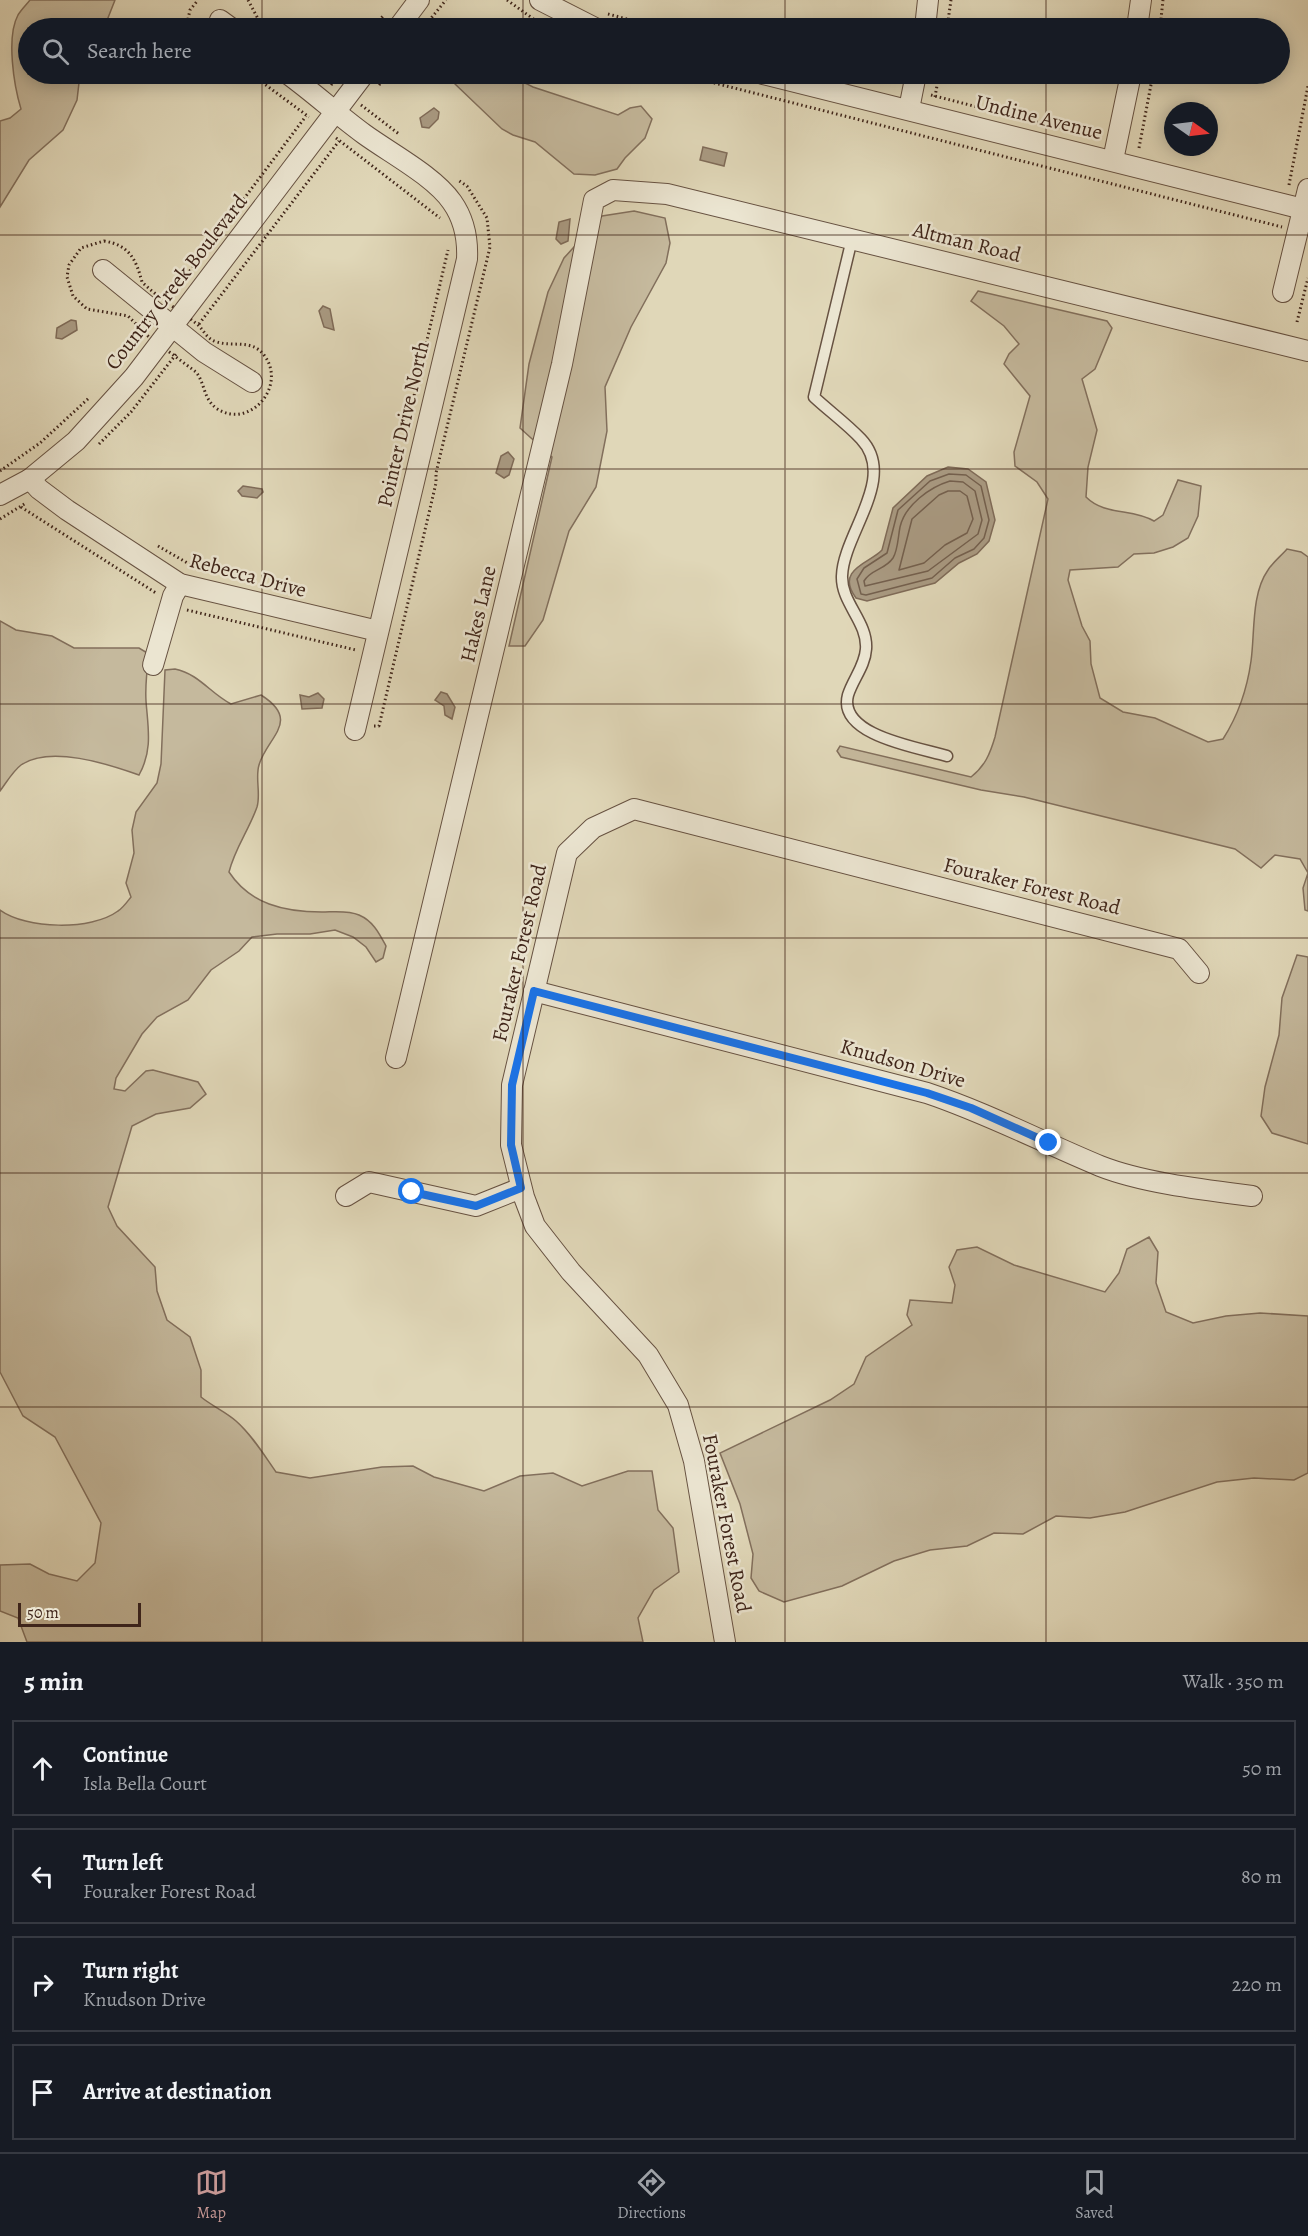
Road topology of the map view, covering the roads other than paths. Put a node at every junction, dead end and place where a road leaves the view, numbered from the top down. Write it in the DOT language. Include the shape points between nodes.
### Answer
graph roads {
  1 [pos="419,0"];
  2 [pos="540,0"];
  3 [pos="928,0"];
  4 [pos="1141,0"];
  5 [pos="406,18"];
  6 [pos="592,18"];
  7 [pos="926,18"];
  8 [pos="1138,18"];
  9 [pos="301,84"];
  10 [pos="357,84"];
  11 [pos="805,84"];
  12 [pos="914,84"];
  13 [pos="1129,84"];
  14 [pos="909,109"];
  15 [pos="337,111"];
  16 [pos="1113,160"];
  17 [pos="1308,189"];
  18 [pos="613,190"];
  19 [pos="1294,207"];
  20 [pos="852,239"];
  21 [pos="104,270"];
  22 [pos="1283,292"];
  23 [pos="165,321"];
  24 [pos="1308,351"];
  25 [pos="252,382"];
  26 [pos="30,478"];
  27 [pos="0,495"];
  28 [pos="180,584"];
  29 [pos="378,631"];
  30 [pos="153,665"];
  31 [pos="356,730"];
  32 [pos="947,756"];
  33 [pos="1199,972"];
  34 [pos="534,991"];
  35 [pos="396,1058"];
  36 [pos="521,1188"];
  37 [pos="345,1196"];
  38 [pos="1252,1196"];
  39 [pos="725,1642"];
  1 -- 5 [label="street"];
  2 -- 6 [label="street"];
  3 -- 7 [label="street"];
  4 -- 8 [label="street"];
  9 -- 15 [label="street"];
  10 -- 15 [label="street, Country Creek Boulevard"];
  11 -- 14 [label="street, Undine Avenue"];
  12 -- 14 [label="street"];
  13 -- 16 [label="street"];
  14 -- 16 [label="street, Undine Avenue"];
  15 -- 23 [label="street, Country Creek Boulevard"];
  15 -- 29 [label="street, Pointer Drive North" via="438,187 452,202 464,226 467,259"];
  16 -- 19 [label="street, Undine Avenue"];
  17 -- 19 [label="street"];
  18 -- 20 [label="street, Altman Road" via="668,194"];
  18 -- 35 [label="street, Hakes Lane" via="594,200 562,364"];
  19 -- 22 [label="street" via="1298,231"];
  20 -- 24 [label="street, Altman Road"];
  20 -- 32 [label="lane" via="814,397 862,440 872,460 873,484 842,570 846,597 865,633 866,649 848,696 848,707 855,722 873,734"];
  21 -- 23 [label="street"];
  23 -- 25 [label="street"];
  23 -- 26 [label="street, Country Creek Boulevard" via="97,419"];
  26 -- 27 [label="street, Country Creek Boulevard"];
  26 -- 28 [label="street, Rebecca Drive" via="67,510"];
  28 -- 29 [label="street, Rebecca Drive"];
  28 -- 30 [label="street"];
  29 -- 31 [label="street, Pointer Drive North"];
  33 -- 34 [label="street, Fouraker Forest Road" via="1179,949 634,809 593,828 567,853"];
  34 -- 36 [label="street, Fouraker Forest Road" via="512,1085 511,1145"];
  34 -- 38 [label="street, Knudson Drive" via="927,1093 971,1108 1102,1167 1190,1189"];
  36 -- 37 [label="street" via="476,1206 369,1182"];
  36 -- 39 [label="street, Fouraker Forest Road" via="535,1226 571,1272 648,1355 678,1405 694,1461"];
}
